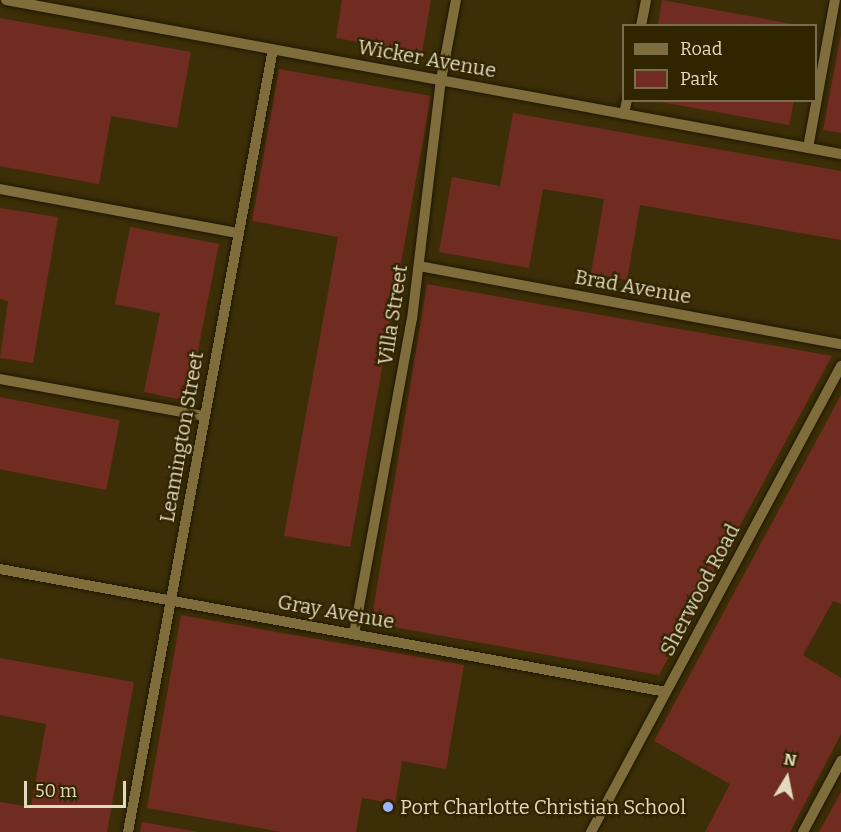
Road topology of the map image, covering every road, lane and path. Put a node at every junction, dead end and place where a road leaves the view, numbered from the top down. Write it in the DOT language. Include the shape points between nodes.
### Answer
graph roads {
  1 [pos="6,0"];
  2 [pos="456,0"];
  3 [pos="646,0"];
  4 [pos="836,0"];
  5 [pos="641,24"];
  6 [pos="273,49"];
  7 [pos="441,80"];
  8 [pos="817,100"];
  9 [pos="627,102"];
  10 [pos="817,102"];
  11 [pos="624,114"];
  12 [pos="808,148"];
  13 [pos="841,154"];
  14 [pos="0,189"];
  15 [pos="238,233"];
  16 [pos="419,266"];
  17 [pos="841,344"];
  18 [pos="841,366"];
  19 [pos="0,379"];
  20 [pos="204,416"];
  21 [pos="0,568"];
  22 [pos="171,600"];
  23 [pos="354,634"];
  24 [pos="666,692"];
  25 [pos="841,761"];
  26 [pos="128,832"];
  27 [pos="591,832"];
  28 [pos="803,832"];
  1 -- 6 [label="street, Wicker Avenue"];
  2 -- 7 [label="street, Villa Street"];
  3 -- 5 [label="street"];
  4 -- 8 [label="street"];
  6 -- 7 [label="street, Wicker Avenue"];
  6 -- 15 [label="street, Leamington Street"];
  7 -- 11 [label="street, Wicker Avenue"];
  7 -- 16 [label="street, Villa Street"];
  9 -- 11 [label="street"];
  10 -- 12 [label="street"];
  11 -- 12 [label="street, Wicker Avenue"];
  12 -- 13 [label="street, Wicker Avenue"];
  14 -- 15 [label="street"];
  15 -- 20 [label="street, Leamington Street"];
  16 -- 17 [label="street, Brad Avenue"];
  16 -- 23 [label="street, Villa Street"];
  18 -- 24 [label="street, Sherwood Road"];
  19 -- 20 [label="street"];
  20 -- 22 [label="street, Leamington Street"];
  21 -- 22 [label="street, Gray Avenue"];
  22 -- 23 [label="street, Gray Avenue"];
  22 -- 26 [label="street, Leamington Street"];
  23 -- 24 [label="street, Gray Avenue"];
  24 -- 27 [label="street, Sherwood Road"];
  25 -- 28 [label="street"];
}
